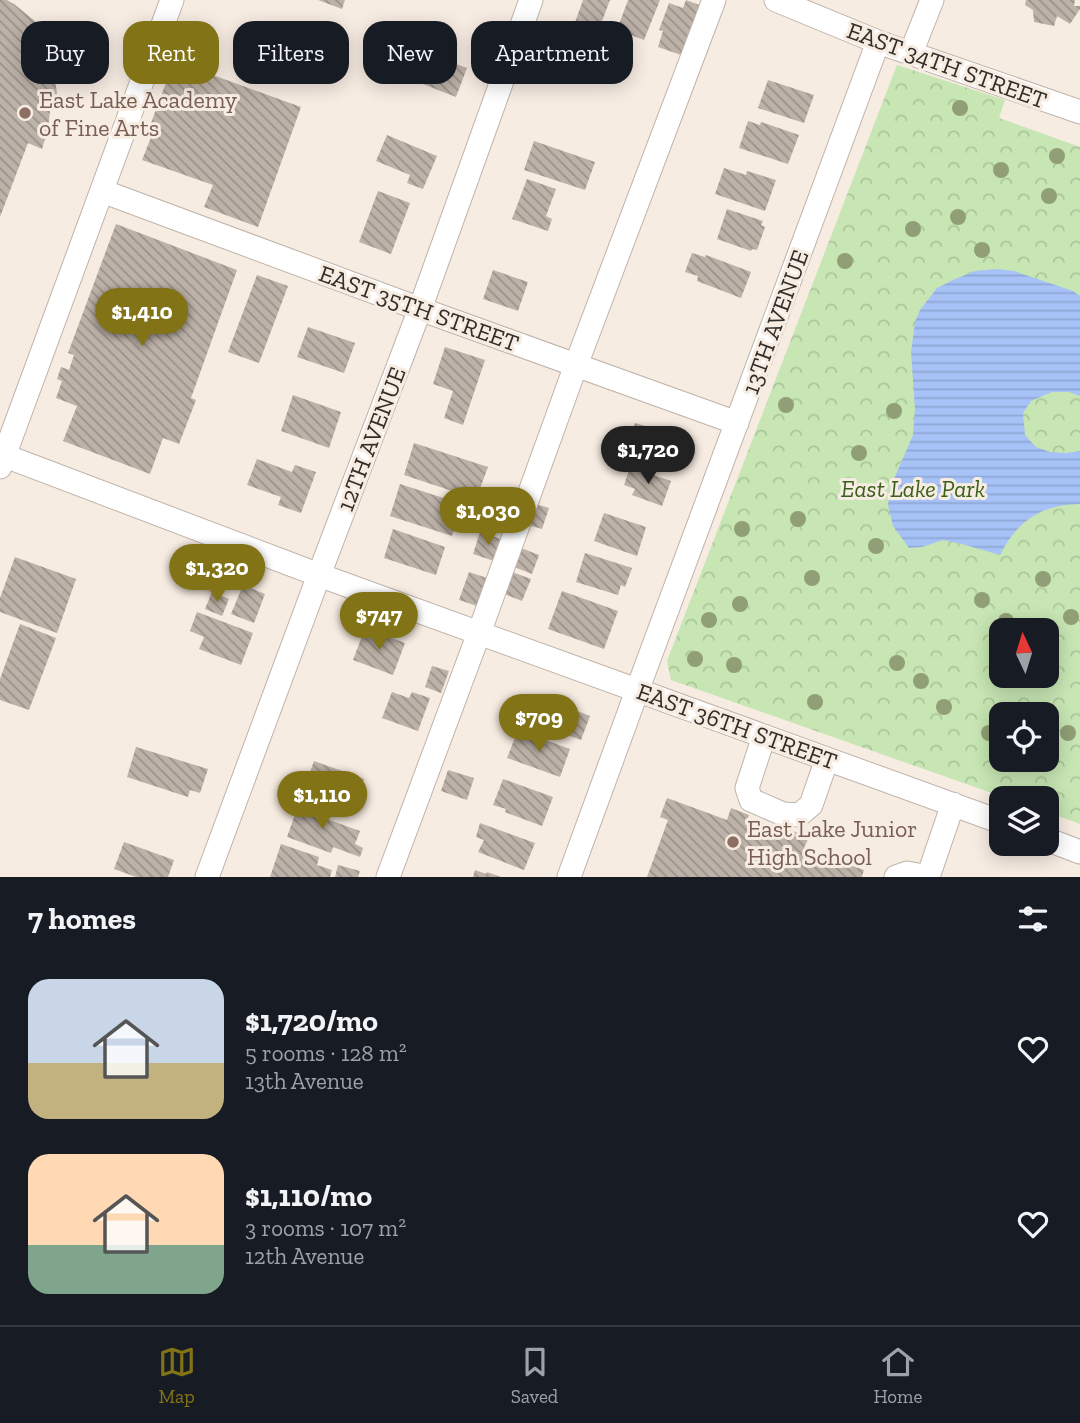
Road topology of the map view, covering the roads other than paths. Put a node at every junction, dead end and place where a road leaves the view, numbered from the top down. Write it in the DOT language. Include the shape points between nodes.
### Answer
graph roads {
  1 [pos="172,0"];
  2 [pos="531,0"];
  3 [pos="714,0"];
  4 [pos="775,0"];
  5 [pos="932,0"];
  6 [pos="878,41"];
  7 [pos="912,53"];
  8 [pos="1080,112"];
  9 [pos="102,191"];
  10 [pos="420,309"];
  11 [pos="576,365"];
  12 [pos="737,423"];
  13 [pos="1,459"];
  14 [pos="319,575"];
  15 [pos="479,633"];
  16 [pos="637,691"];
  17 [pos="764,736"];
  18 [pos="827,759"];
  19 [pos="953,804"];
  20 [pos="989,818"];
  21 [pos="1059,844"];
  22 [pos="1080,852"];
  23 [pos="207,877"];
  24 [pos="388,877"];
  25 [pos="569,877"];
  26 [pos="896,877"];
  27 [pos="928,877"];
  1 -- 9 [label="street"];
  2 -- 10 [label="street, 12TH AVENUE"];
  3 -- 11 [label="street"];
  4 -- 6 [label="street, EAST 34TH STREET"];
  5 -- 7 [label="street"];
  6 -- 7 [label="street, EAST 34TH STREET"];
  6 -- 12 [label="street, 13TH AVENUE"];
  7 -- 8 [label="street, EAST 34TH STREET"];
  9 -- 10 [label="street, EAST 35TH STREET"];
  9 -- 13 [label="street"];
  10 -- 11 [label="street, EAST 35TH STREET"];
  10 -- 14 [label="street, 12TH AVENUE"];
  11 -- 12 [label="street, EAST 35TH STREET"];
  11 -- 15 [label="street"];
  12 -- 16 [label="street, 13TH AVENUE"];
  13 -- 14 [label="street, EAST 36TH STREET"];
  14 -- 15 [label="street, EAST 36TH STREET"];
  14 -- 23 [label="street, 12TH AVENUE"];
  15 -- 16 [label="street, EAST 36TH STREET"];
  15 -- 24 [label="street"];
  16 -- 17 [label="street, EAST 36TH STREET"];
  16 -- 25 [label="street, 13TH AVENUE"];
  17 -- 18 [label="street, EAST 36TH STREET"];
  17 -- 18 [label="street" via="747,788 751,800 783,814 799,815 811,805"];
  18 -- 19 [label="street, EAST 36TH STREET"];
  19 -- 20 [label="street, EAST 36TH STREET"];
  19 -- 27 [label="street"];
  21 -- 22 [label="street"];
  26 -- 27 [label="street" via="907,873"];
}
